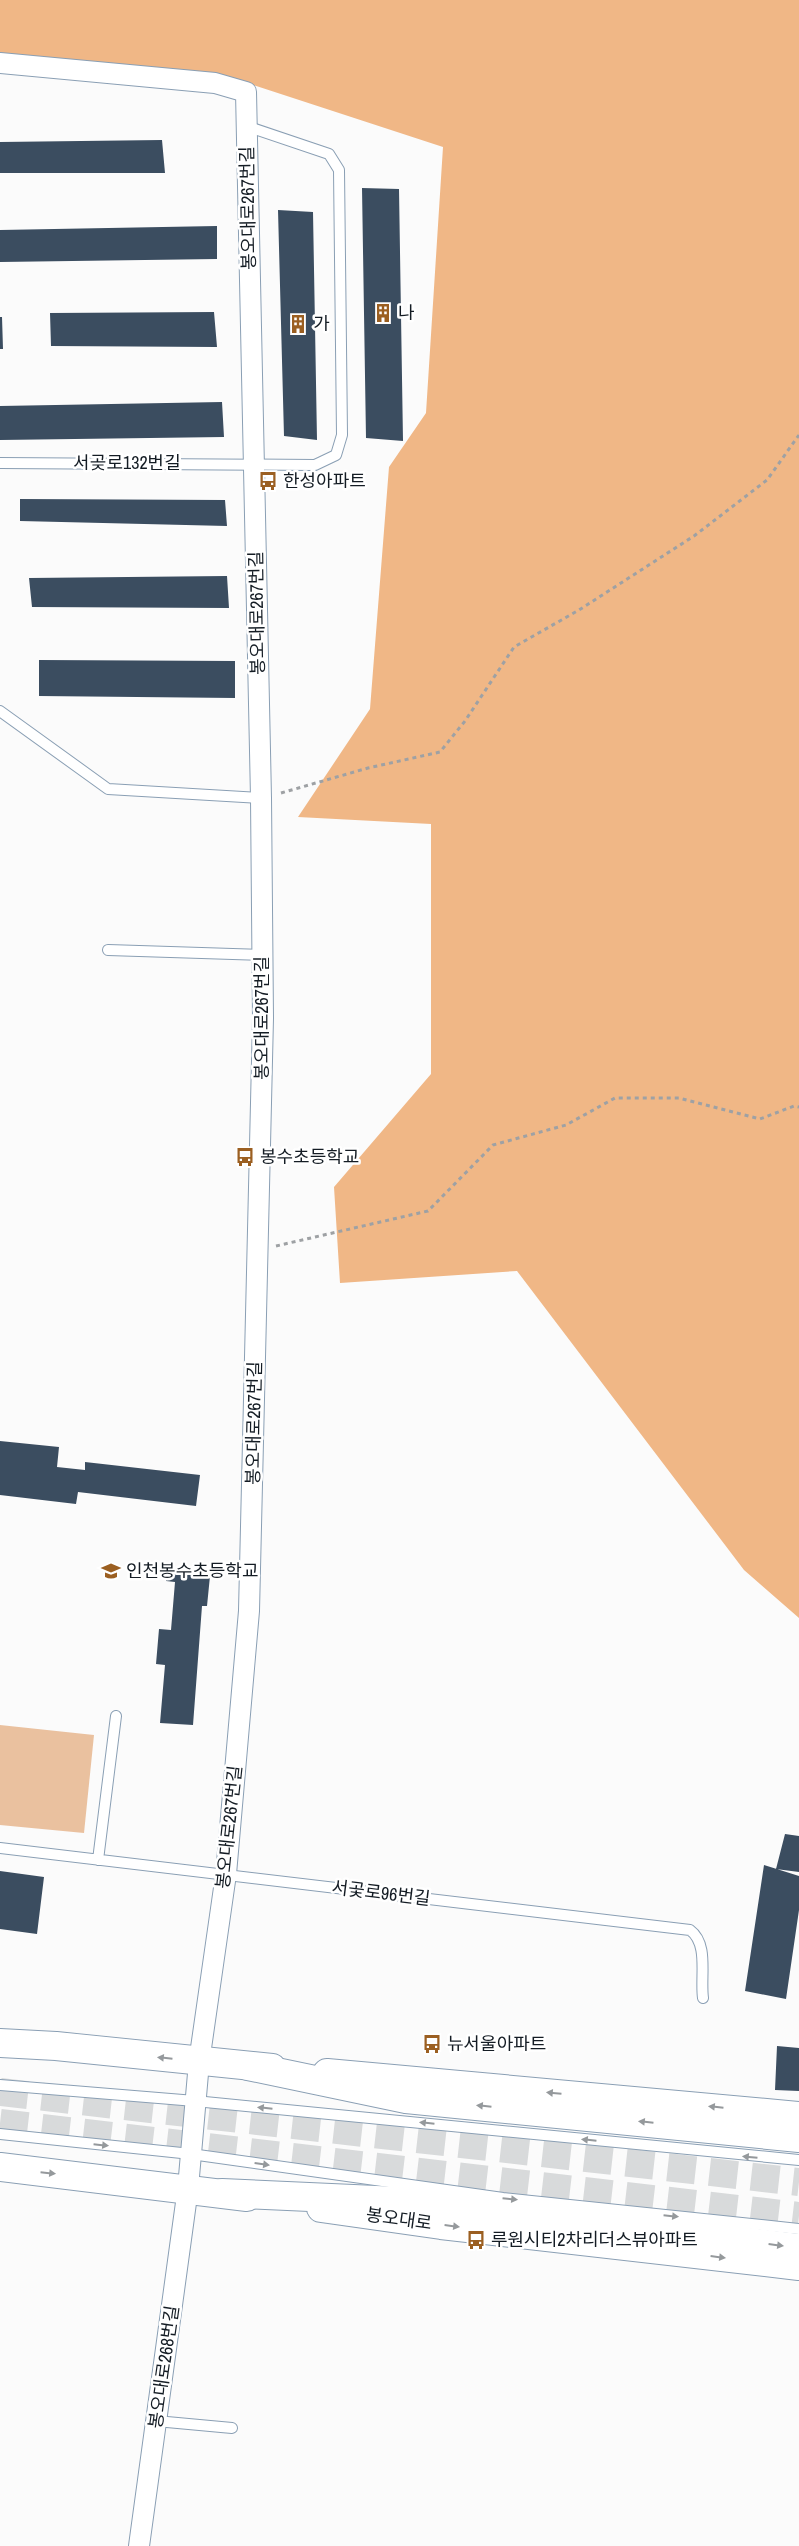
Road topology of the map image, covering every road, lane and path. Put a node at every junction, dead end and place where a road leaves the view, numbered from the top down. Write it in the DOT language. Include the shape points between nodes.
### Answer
graph roads {
  1 [pos="0,63"];
  2 [pos="246,126"];
  3 [pos="799,435"];
  4 [pos="0,463"];
  5 [pos="253,463"];
  6 [pos="0,711"];
  7 [pos="261,798"];
  8 [pos="108,950"];
  9 [pos="263,955"];
  10 [pos="799,1107"];
  11 [pos="258,1250"];
  12 [pos="116,1716"];
  13 [pos="0,1848"];
  14 [pos="98,1860"];
  15 [pos="226,1874"];
  16 [pos="703,1998"];
  17 [pos="0,2043"];
  18 [pos="199,2062"];
  19 [pos="248,2066"];
  20 [pos="0,2085"];
  21 [pos="195,2101"];
  22 [pos="799,2116"];
  23 [pos="0,2134"];
  24 [pos="799,2138"];
  25 [pos="190,2154"];
  26 [pos="799,2160"];
  27 [pos="0,2167"];
  28 [pos="188,2188"];
  29 [pos="222,2193"];
  30 [pos="799,2229"];
  31 [pos="799,2248"];
  32 [pos="799,2266"];
  33 [pos="156,2421"];
  34 [pos="232,2428"];
  35 [pos="139,2546"];
  1 -- 2 [label="street, 봉오대로267번길" via="215,83 246,92"];
  2 -- 5 [label="street, 봉오대로267번길"];
  2 -- 5 [label="lane, 서곶로132번길" via="329,154 339,170 342,435 336,455 315,465"];
  3 -- 7 [label="path" via="767,480 694,536 579,610 514,647 465,721 440,752"];
  4 -- 5 [label="lane, 서곶로132번길"];
  5 -- 7 [label="street, 봉오대로267번길"];
  6 -- 7 [label="lane" via="108,789"];
  7 -- 9 [label="street, 봉오대로267번길"];
  8 -- 9 [label="lane"];
  9 -- 11 [label="street, 봉오대로267번길"];
  10 -- 11 [label="path" via="760,1119 679,1098 615,1098 566,1125 493,1145 428,1211"];
  11 -- 15 [label="street, 봉오대로267번길" via="249,1611"];
  12 -- 14 [label="lane"];
  13 -- 14 [label="lane, 서곷로96번길"];
  14 -- 15 [label="lane, 서곷로96번길"];
  15 -- 16 [label="lane, 서곷로96번길" via="690,1930 702,1944 700,1981"];
  15 -- 18 [label="street, 봉오대로267번길"];
  18 -- 17 [label="main road, one-way"];
  18 -- 19 [label="main road"];
  18 -- 21 [label="street, 봉오대로267번길"];
  22 -- 19 [label="main road, one-way"];
  24 -- 19 [label="main road, one-way" via="406,2099"];
  20 -- 21 [label="lane"];
  21 -- 25 [label="street, 봉오대로267번길"];
  26 -- 21 [label="lane, one-way"];
  23 -- 25 [label="lane, one-way"];
  25 -- 28 [label="street, 봉오대로267번길"];
  25 -- 30 [label="lane, one-way" via="503,2198"];
  27 -- 28 [label="main road, 봉오대로, one-way"];
  28 -- 29 [label="main road, 봉오대로"];
  28 -- 33 [label="street, 봉오대로268번길"];
  29 -- 31 [label="main road, one-way" via="420,2202"];
  29 -- 32 [label="main road, 봉오대로, one-way" via="441,2225"];
  33 -- 34 [label="lane"];
  33 -- 35 [label="street, 봉오대로268번길"];
}
